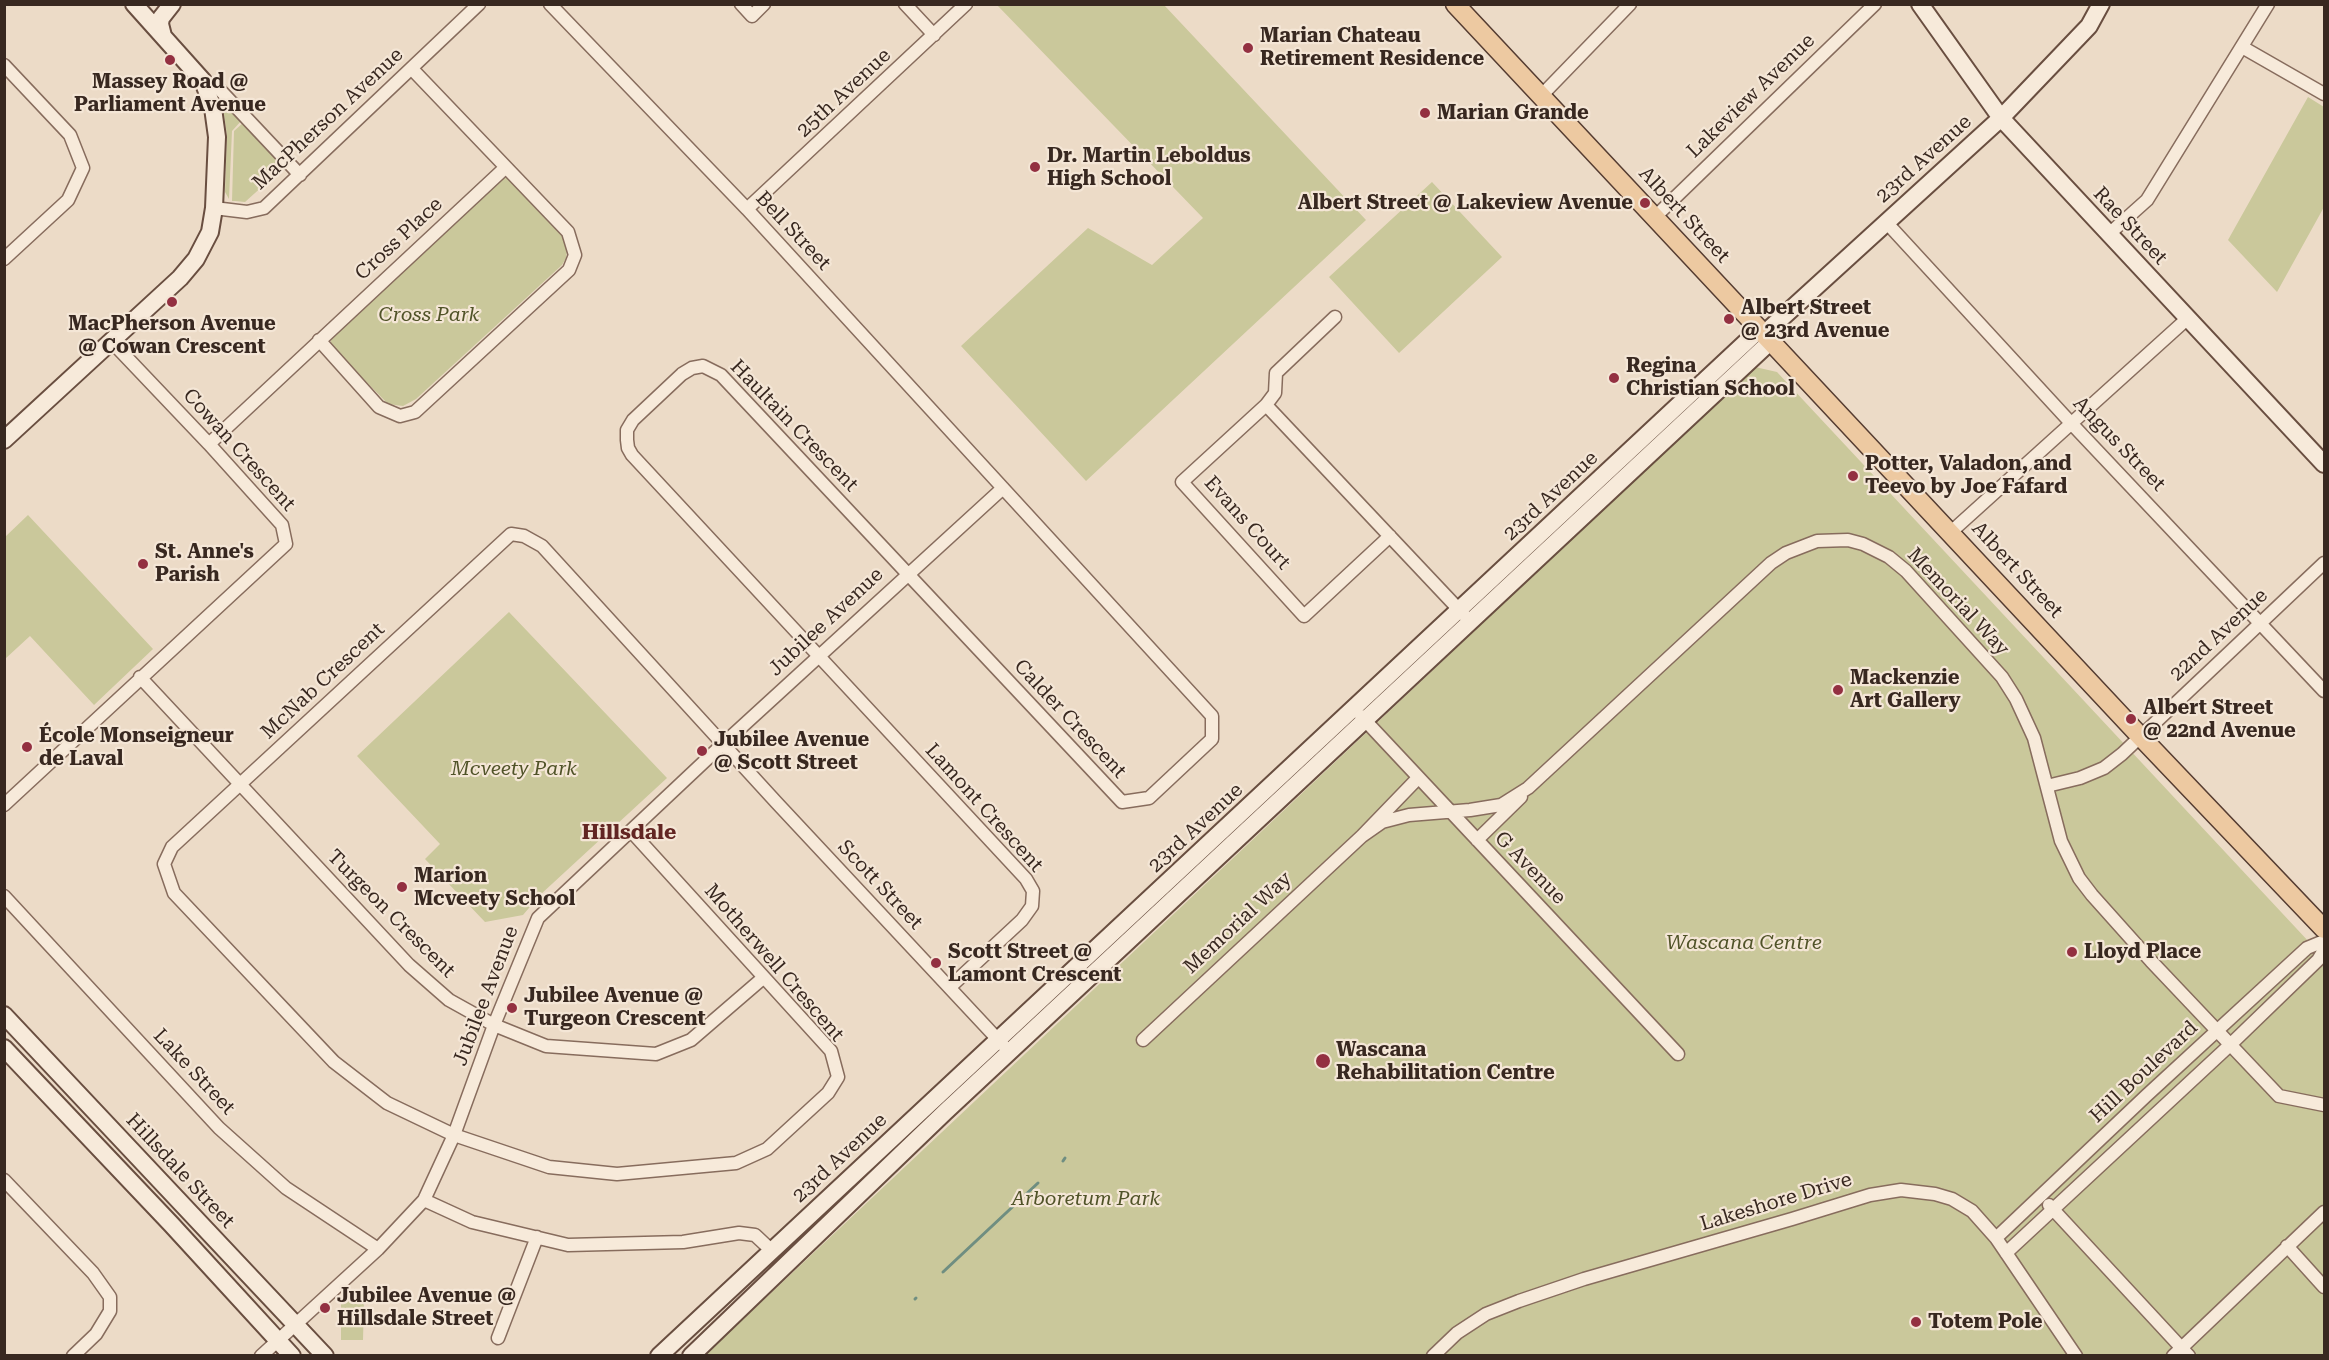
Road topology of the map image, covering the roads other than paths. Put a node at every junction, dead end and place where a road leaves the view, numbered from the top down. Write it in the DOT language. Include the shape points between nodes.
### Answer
graph roads {
  1 [pos="479,4"];
  2 [pos="550,4"];
  3 [pos="741,4"];
  4 [pos="764,4"];
  5 [pos="905,4"];
  6 [pos="966,4"];
  7 [pos="1455,4"];
  8 [pos="1630,4"];
  9 [pos="1875,4"];
  10 [pos="1920,4"];
  11 [pos="2101,4"];
  12 [pos="2268,4"];
  13 [pos="168,8"];
  14 [pos="143,11"];
  15 [pos="934,35"];
  16 [pos="163,36"];
  17 [pos="2242,47"];
  18 [pos="412,69"];
  19 [pos="7,74"];
  20 [pos="203,81"];
  21 [pos="2325,94"];
  22 [pos="1541,96"];
  23 [pos="2001,118"];
  24 [pos="506,167"];
  25 [pos="300,175"];
  26 [pos="213,208"];
  27 [pos="747,209"];
  28 [pos="1655,217"];
  29 [pos="1886,222"];
  30 [pos="2109,234"];
  31 [pos="4,259"];
  32 [pos="1335,317"];
  33 [pos="2188,318"];
  34 [pos="1765,335"];
  35 [pos="319,340"];
  36 [pos="112,342"];
  37 [pos="1266,405"];
  38 [pos="2070,422"];
  39 [pos="6,436"];
  40 [pos="209,444"];
  41 [pos="2325,464"];
  42 [pos="1003,488"];
  43 [pos="1951,532"];
  44 [pos="1390,536"];
  45 [pos="2325,563"];
  46 [pos="906,574"];
  47 [pos="1465,616"];
  48 [pos="2260,622"];
  49 [pos="817,656"];
  50 [pos="140,678"];
  51 [pos="2325,692"];
  52 [pos="1359,715"];
  53 [pos="2140,736"];
  54 [pos="723,744"];
  55 [pos="1418,778"];
  56 [pos="239,785"];
  57 [pos="2048,786"];
  58 [pos="1528,788"];
  59 [pos="4,805"];
  60 [pos="1450,812"];
  61 [pos="631,831"];
  62 [pos="1362,836"];
  63 [pos="1477,840"];
  64 [pos="4,896"];
  65 [pos="2325,929"];
  66 [pos="2325,941"];
  67 [pos="2325,950"];
  68 [pos="763,978"];
  69 [pos="950,987"];
  70 [pos="4,1015"];
  71 [pos="494,1025"];
  72 [pos="2218,1031"];
  73 [pos="1143,1040"];
  74 [pos="2230,1045"];
  75 [pos="1004,1046"];
  76 [pos="4,1048"];
  77 [pos="1678,1054"];
  78 [pos="2325,1105"];
  79 [pos="454,1135"];
  80 [pos="4,1180"];
  81 [pos="2040,1196"];
  82 [pos="424,1200"];
  83 [pos="2053,1209"];
  84 [pos="2325,1212"];
  85 [pos="537,1237"];
  86 [pos="1996,1238"];
  87 [pos="2287,1246"];
  88 [pos="378,1249"];
  89 [pos="771,1250"];
  90 [pos="2006,1253"];
  91 [pos="2325,1287"];
  92 [pos="295,1324"];
  93 [pos="498,1338"];
  94 [pos="278,1340"];
  95 [pos="2181,1353"];
  96 [pos="73,1356"];
  97 [pos="261,1356"];
  98 [pos="292,1356"];
  99 [pos="325,1356"];
  100 [pos="659,1356"];
  101 [pos="691,1356"];
  102 [pos="1433,1356"];
  103 [pos="2076,1356"];
  1 -- 18 [label="street, MacPherson Avenue"];
  2 -- 27 [label="street, Bell Street"];
  3 -- 4 [label="street" via="752,16"];
  5 -- 15 [label="street"];
  6 -- 15 [label="street, 25th Avenue"];
  7 -- 22 [label="main road, Albert Street"];
  8 -- 22 [label="street"];
  9 -- 28 [label="street, Lakeview Avenue"];
  10 -- 23 [label="street, Rae Street"];
  11 -- 23 [label="street, 23rd Avenue" via="2089,26"];
  12 -- 17 [label="street"];
  13 -- 14 [label="street" via="155,18"];
  13 -- 16 [label="street" via="160,24"];
  14 -- 16 [label="street"];
  15 -- 27 [label="street, 25th Avenue"];
  16 -- 20 [label="street"];
  17 -- 21 [label="street"];
  17 -- 30 [label="street" via="2147,201"];
  18 -- 24 [label="street"];
  18 -- 25 [label="street, MacPherson Avenue"];
  19 -- 31 [label="street" via="69,135 83,168 68,200"];
  20 -- 25 [label="street" via="219,89"];
  20 -- 26 [label="street" via="213,108 217,137"];
  22 -- 28 [label="main road, Albert Street"];
  23 -- 29 [label="street, 23rd Avenue"];
  23 -- 30 [label="street, Rae Street"];
  24 -- 35 [label="street, Cross Place"];
  24 -- 35 [label="street" via="568,232 575,255 569,270 415,412 400,416 380,407"];
  25 -- 26 [label="street, MacPherson Avenue" via="264,208 247,212"];
  26 -- 36 [label="street" via="210,231 196,259"];
  27 -- 42 [label="street, Bell Street"];
  28 -- 34 [label="main road, Albert Street"];
  29 -- 34 [label="street, 23rd Avenue"];
  29 -- 38 [label="street, Angus Street"];
  30 -- 33 [label="street, Rae Street"];
  32 -- 37 [label="street" via="1276,373 1275,393"];
  33 -- 38 [label="street"];
  33 -- 41 [label="street, Rae Street"];
  34 -- 43 [label="main road, Albert Street"];
  34 -- 47 [label="street, 23rd Avenue"];
  35 -- 40 [label="street, Cross Place"];
  36 -- 39 [label="street"];
  36 -- 40 [label="street, Cowan Crescent"];
  37 -- 44 [label="street"];
  37 -- 44 [label="street, Evans Court" via="1182,482 1304,616"];
  38 -- 43 [label="street"];
  38 -- 48 [label="street, Angus Street"];
  40 -- 50 [label="street, Cowan Crescent" via="282,525 286,544"];
  42 -- 46 [label="street, Jubilee Avenue"];
  42 -- 46 [label="street, Calder Crescent" via="1212,716 1212,739 1149,798 1122,802"];
  43 -- 53 [label="main road, Albert Street"];
  44 -- 47 [label="street"];
  45 -- 48 [label="street, 22nd Avenue"];
  46 -- 49 [label="street, Jubilee Avenue"];
  46 -- 49 [label="street, Haultain Crescent" via="721,375 702,366 692,368 648,405 627,430 632,455"];
  47 -- 52 [label="street, 23rd Avenue"];
  48 -- 51 [label="street, Angus Street"];
  48 -- 53 [label="street, 22nd Avenue"];
  49 -- 54 [label="street, Jubilee Avenue"];
  49 -- 69 [label="street, Lamont Crescent" via="1033,891 1032,906 1022,920"];
  50 -- 56 [label="street, Turgeon Crescent"];
  50 -- 59 [label="street, Cowan Crescent"];
  52 -- 55 [label="street, G Avenue"];
  52 -- 75 [label="street, 23rd Avenue"];
  53 -- 57 [label="street, 22nd Avenue" via="2104,768"];
  53 -- 65 [label="main road, Albert Street"];
  54 -- 56 [label="street, McNab Crescent" via="542,546 511,534"];
  54 -- 61 [label="street, Jubilee Avenue"];
  54 -- 69 [label="street, Scott Street"];
  55 -- 60 [label="street, G Avenue"];
  55 -- 62 [label="street, Memorial Way"];
  56 -- 71 [label="street, Turgeon Crescent" via="409,965 449,1000"];
  56 -- 79 [label="street, McNab Crescent" via="172,848 164,864 174,893 334,1062 387,1103"];
  57 -- 58 [label="street, Memorial Way" via="2028,720 2002,677 1906,571 1863,544 1832,539 1802,545 1771,563"];
  57 -- 72 [label="street, Memorial Way" via="2061,841 2079,878"];
  58 -- 60 [label="street, Memorial Way" via="1501,805"];
  58 -- 63 [label="street"];
  60 -- 62 [label="street, Memorial Way" via="1408,815 1382,822"];
  60 -- 63 [label="street, G Avenue"];
  61 -- 68 [label="street, Motherwell Crescent"];
  61 -- 71 [label="street, Jubilee Avenue" via="538,918"];
  62 -- 73 [label="street, Memorial Way"];
  63 -- 77 [label="street, G Avenue"];
  64 -- 88 [label="street, Lake Street" via="219,1128 286,1188"];
  66 -- 72 [label="street, Hill Boulevard" via="2307,948"];
  67 -- 74 [label="street, Hill Boulevard"];
  68 -- 71 [label="street, Turgeon Crescent" via="691,1040 656,1054 546,1046"];
  68 -- 79 [label="street, Motherwell Crescent" via="831,1051 838,1077 828,1093 767,1149 736,1163 617,1174 549,1167"];
  69 -- 75 [label="street, Scott Street"];
  70 -- 92 [label="street, Hillsdale Street"];
  71 -- 79 [label="street, Jubilee Avenue"];
  72 -- 74 [label="street, Memorial Way"];
  72 -- 81 [label="street, Hill Boulevard"];
  74 -- 78 [label="street, Memorial Way" via="2279,1096"];
  74 -- 83 [label="street, Hill Boulevard"];
  75 -- 89 [label="street, 23rd Avenue"];
  75 -- 101 [label="street, 23rd Avenue"];
  76 -- 94 [label="street"];
  79 -- 82 [label="street, Jubilee Avenue"];
  80 -- 96 [label="street" via="93,1273 110,1297 110,1311 96,1334"];
  81 -- 83 [label="street"];
  81 -- 86 [label="street, Hill Boulevard"];
  82 -- 85 [label="street" via="472,1222"];
  82 -- 88 [label="street, Jubilee Avenue"];
  83 -- 90 [label="street, Hill Boulevard"];
  83 -- 95 [label="street"];
  84 -- 87 [label="street"];
  85 -- 89 [label="street" via="568,1245 683,1242 739,1233 754,1235"];
  85 -- 93 [label="street"];
  86 -- 90 [label="street, Lakeshore Drive"];
  86 -- 102 [label="street, Lakeshore Drive" via="1972,1211 1952,1199 1925,1192 1870,1195 1519,1301 1486,1314 1457,1333"];
  87 -- 91 [label="street"];
  87 -- 95 [label="street"];
  88 -- 92 [label="street, Jubilee Avenue"];
  89 -- 100 [label="street, 23rd Avenue"];
  90 -- 103 [label="street, Lakeshore Drive"];
  92 -- 94 [label="street, Jubilee Avenue"];
  92 -- 99 [label="street, Hillsdale Street"];
  94 -- 97 [label="street, Jubilee Avenue"];
  94 -- 98 [label="street"];
}
